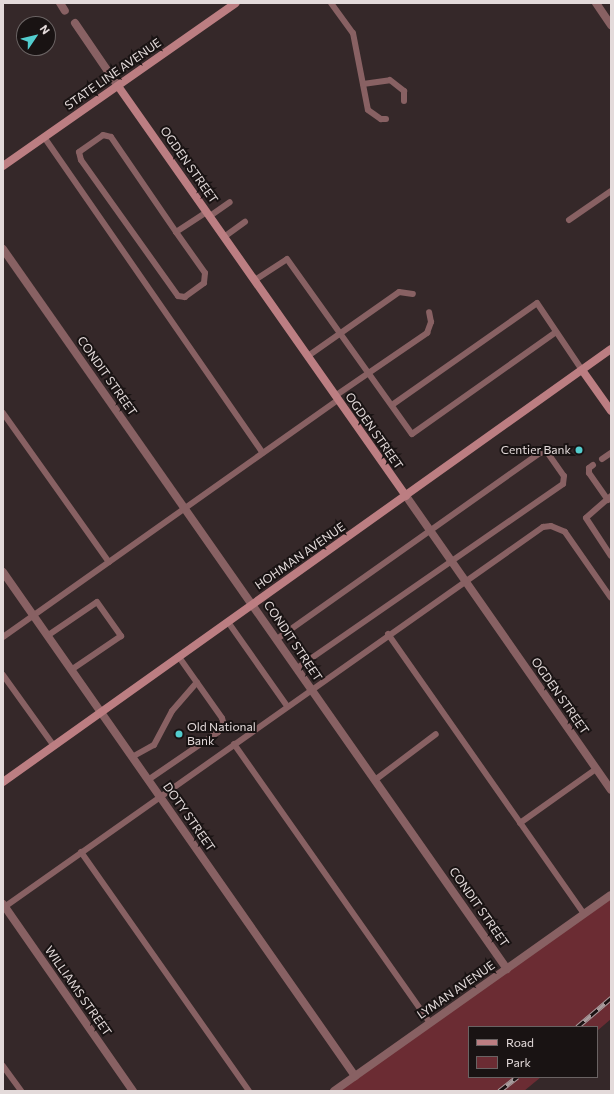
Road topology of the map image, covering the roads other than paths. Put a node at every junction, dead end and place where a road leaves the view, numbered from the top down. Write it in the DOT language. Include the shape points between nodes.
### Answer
graph roads {
  1 [pos="60,3"];
  2 [pos="236,3"];
  3 [pos="331,3"];
  4 [pos="596,3"];
  5 [pos="65,11"];
  6 [pos="75,24"];
  7 [pos="611,25"];
  8 [pos="364,84"];
  9 [pos="118,86"];
  10 [pos="404,101"];
  11 [pos="386,119"];
  12 [pos="44,137"];
  13 [pos="3,166"];
  14 [pos="611,191"];
  15 [pos="230,202"];
  16 [pos="208,214"];
  17 [pos="569,220"];
  18 [pos="245,222"];
  19 [pos="176,232"];
  20 [pos="224,237"];
  21 [pos="3,249"];
  22 [pos="255,280"];
  23 [pos="413,294"];
  24 [pos="429,312"];
  25 [pos="556,332"];
  26 [pos="340,333"];
  27 [pos="611,349"];
  28 [pos="308,356"];
  29 [pos="582,370"];
  30 [pos="369,373"];
  31 [pos="337,398"];
  32 [pos="392,405"];
  33 [pos="611,411"];
  34 [pos="3,413"];
  35 [pos="263,453"];
  36 [pos="611,453"];
  37 [pos="602,459"];
  38 [pos="593,465"];
  39 [pos="406,496"];
  40 [pos="609,498"];
  41 [pos="186,508"];
  42 [pos="429,530"];
  43 [pos="611,556"];
  44 [pos="109,562"];
  45 [pos="451,562"];
  46 [pos="3,572"];
  47 [pos="464,581"];
  48 [pos="611,598"];
  49 [pos="253,604"];
  50 [pos="33,615"];
  51 [pos="228,622"];
  52 [pos="388,634"];
  53 [pos="47,636"];
  54 [pos="3,637"];
  55 [pos="277,639"];
  56 [pos="179,657"];
  57 [pos="297,668"];
  58 [pos="71,670"];
  59 [pos="3,675"];
  60 [pos="197,682"];
  61 [pos="311,689"];
  62 [pos="287,706"];
  63 [pos="101,712"];
  64 [pos="436,734"];
  65 [pos="234,744"];
  66 [pos="54,746"];
  67 [pos="132,757"];
  68 [pos="596,769"];
  69 [pos="148,780"];
  70 [pos="375,780"];
  71 [pos="3,782"];
  72 [pos="611,790"];
  73 [pos="160,797"];
  74 [pos="520,823"];
  75 [pos="81,852"];
  76 [pos="611,895"];
  77 [pos="4,906"];
  78 [pos="584,914"];
  79 [pos="507,969"];
  80 [pos="430,1023"];
  81 [pos="3,1066"];
  82 [pos="355,1076"];
  83 [pos="21,1091"];
  84 [pos="133,1091"];
  85 [pos="249,1091"];
  86 [pos="334,1091"];
  1 -- 5 [label="street"];
  2 -- 9 [label="street, STATE LINE AVENUE"];
  3 -- 8 [label="lane" via="353,33"];
  4 -- 7 [label="street"];
  6 -- 9 [label="street"];
  8 -- 10 [label="lane" via="390,80 404,91"];
  8 -- 11 [label="lane" via="368,110 381,119"];
  9 -- 12 [label="street, STATE LINE AVENUE"];
  9 -- 16 [label="street, OGDEN STREET"];
  12 -- 13 [label="street, STATE LINE AVENUE"];
  12 -- 35 [label="lane"];
  14 -- 17 [label="lane"];
  15 -- 16 [label="lane"];
  16 -- 19 [label="lane"];
  16 -- 20 [label="street, OGDEN STREET"];
  18 -- 20 [label="lane"];
  19 -- 19 [label="lane" via="111,137 103,135 79,152 81,160 178,296 186,297 204,283 205,274"];
  20 -- 22 [label="street, OGDEN STREET"];
  21 -- 41 [label="street, CONDIT STREET"];
  22 -- 26 [label="lane" via="287,259"];
  22 -- 28 [label="street, OGDEN STREET"];
  23 -- 26 [label="lane" via="399,292"];
  24 -- 30 [label="lane" via="431,322 427,333"];
  25 -- 29 [label="lane"];
  25 -- 32 [label="lane" via="412,434"];
  25 -- 32 [label="lane" via="537,303"];
  26 -- 28 [label="lane"];
  26 -- 30 [label="lane"];
  27 -- 29 [label="street, HOHMAN AVENUE"];
  28 -- 31 [label="street, OGDEN STREET"];
  29 -- 33 [label="street"];
  29 -- 39 [label="street, HOHMAN AVENUE"];
  30 -- 31 [label="lane"];
  30 -- 32 [label="lane"];
  31 -- 35 [label="lane"];
  31 -- 39 [label="street, OGDEN STREET"];
  34 -- 44 [label="lane"];
  35 -- 41 [label="lane"];
  36 -- 37 [label="lane"];
  38 -- 40 [label="lane" via="589,468 589,473"];
  39 -- 42 [label="street, OGDEN STREET"];
  39 -- 49 [label="street, HOHMAN AVENUE"];
  40 -- 43 [label="lane" via="586,518"];
  41 -- 44 [label="lane"];
  41 -- 49 [label="street, CONDIT STREET"];
  42 -- 45 [label="street, OGDEN STREET"];
  42 -- 45 [label="lane" via="540,453 547,452 564,476 563,484"];
  42 -- 55 [label="lane"];
  44 -- 50 [label="lane"];
  45 -- 47 [label="street, OGDEN STREET"];
  45 -- 57 [label="lane"];
  46 -- 50 [label="street, DOTY STREET"];
  47 -- 48 [label="lane" via="534,533 551,526 565,532"];
  47 -- 52 [label="lane"];
  47 -- 68 [label="street, OGDEN STREET"];
  49 -- 51 [label="street, HOHMAN AVENUE"];
  49 -- 55 [label="street, CONDIT STREET"];
  50 -- 53 [label="street, DOTY STREET"];
  50 -- 54 [label="lane"];
  51 -- 56 [label="street, HOHMAN AVENUE"];
  51 -- 62 [label="lane"];
  52 -- 61 [label="lane"];
  52 -- 74 [label="lane"];
  53 -- 58 [label="street, DOTY STREET"];
  53 -- 58 [label="lane" via="97,602 121,636"];
  55 -- 57 [label="street, CONDIT STREET"];
  56 -- 60 [label="lane"];
  56 -- 63 [label="street, HOHMAN AVENUE"];
  57 -- 61 [label="street, CONDIT STREET"];
  58 -- 63 [label="street, DOTY STREET"];
  59 -- 66 [label="lane"];
  60 -- 67 [label="lane" via="172,711 154,745"];
  60 -- 69 [label="lane" via="222,718 224,725 218,732"];
  61 -- 62 [label="lane"];
  61 -- 70 [label="street, CONDIT STREET"];
  62 -- 65 [label="lane"];
  63 -- 66 [label="street, HOHMAN AVENUE"];
  63 -- 67 [label="street, DOTY STREET"];
  64 -- 70 [label="lane"];
  65 -- 73 [label="lane"];
  65 -- 80 [label="lane"];
  66 -- 71 [label="street, HOHMAN AVENUE"];
  67 -- 69 [label="street, DOTY STREET"];
  68 -- 72 [label="street, OGDEN STREET"];
  68 -- 74 [label="lane"];
  69 -- 73 [label="street, DOTY STREET"];
  70 -- 79 [label="street, CONDIT STREET"];
  73 -- 75 [label="lane"];
  73 -- 82 [label="street, DOTY STREET"];
  74 -- 78 [label="lane"];
  75 -- 77 [label="lane"];
  75 -- 85 [label="lane"];
  76 -- 78 [label="street, LYMAN AVENUE"];
  77 -- 84 [label="street, WILLIAMS STREET"];
  78 -- 79 [label="street, LYMAN AVENUE"];
  79 -- 80 [label="street, LYMAN AVENUE"];
  80 -- 82 [label="street, LYMAN AVENUE"];
  81 -- 83 [label="lane"];
  82 -- 86 [label="street, LYMAN AVENUE"];
}
